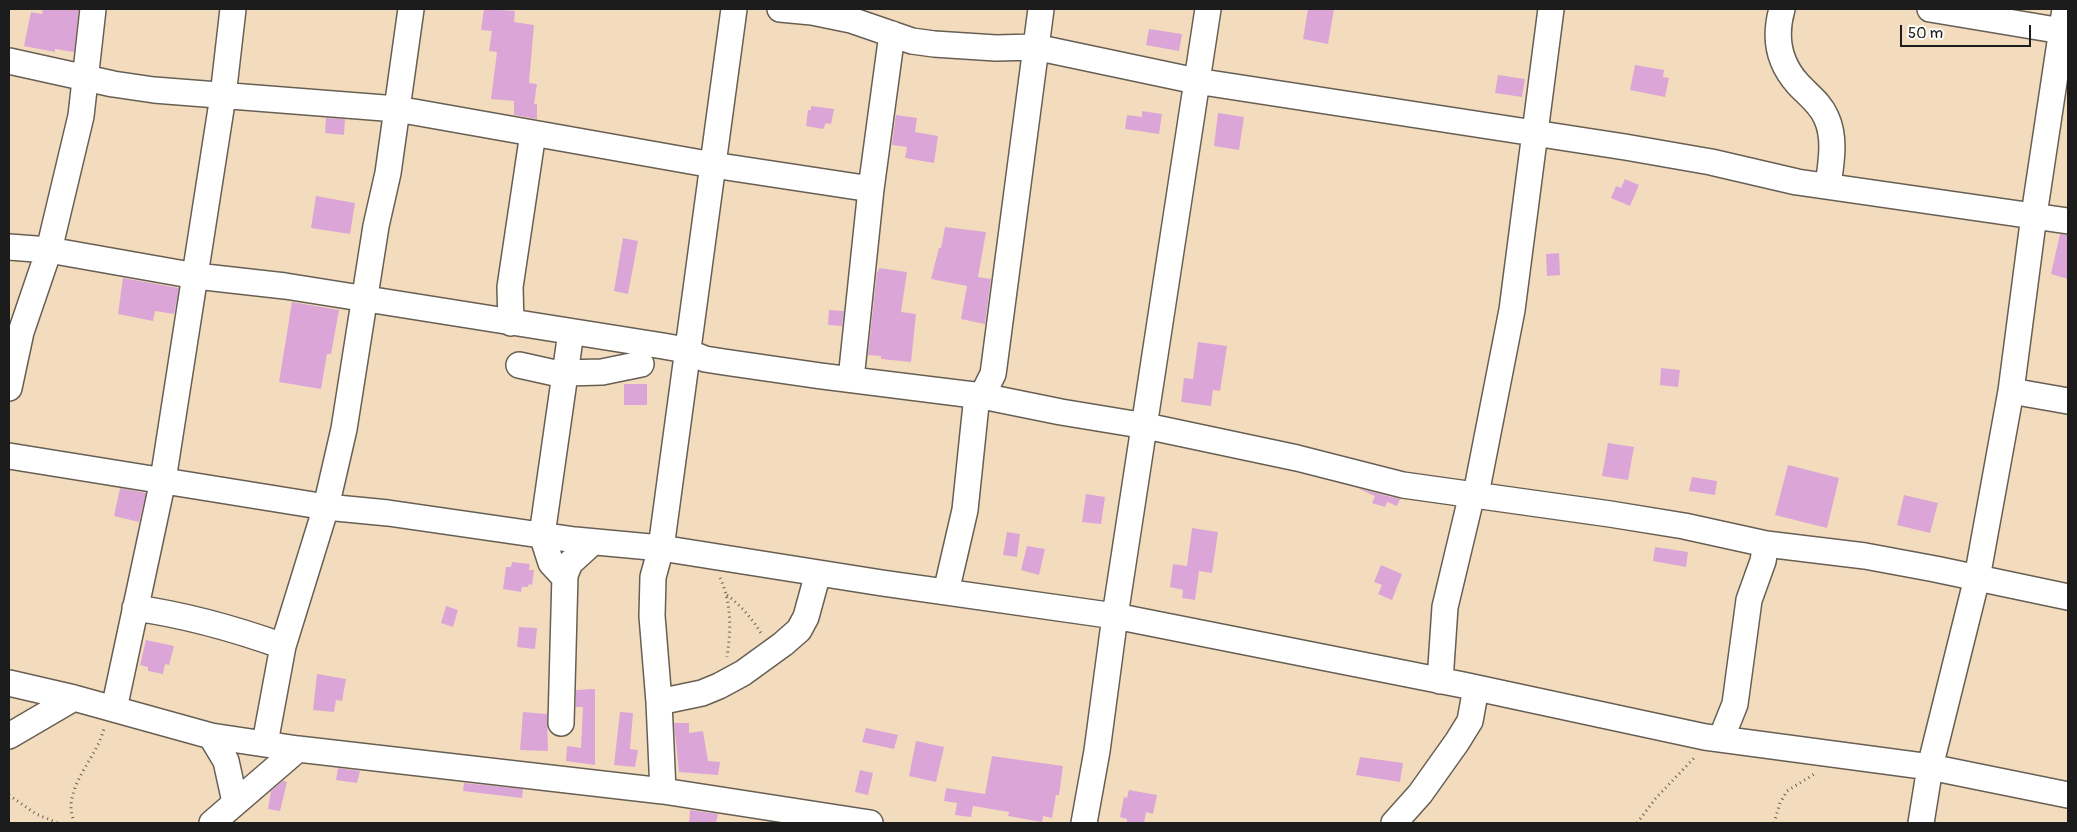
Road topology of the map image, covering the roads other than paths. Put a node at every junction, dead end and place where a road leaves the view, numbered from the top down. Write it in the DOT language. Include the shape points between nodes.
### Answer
graph roads {
  1 [pos="93,9"];
  2 [pos="233,9"];
  3 [pos="411,9"];
  4 [pos="734,9"];
  5 [pos="780,9"];
  6 [pos="1041,9"];
  7 [pos="1208,9"];
  8 [pos="1551,9"];
  9 [pos="1782,9"];
  10 [pos="1930,9"];
  11 [pos="2063,20"];
  12 [pos="892,34"];
  13 [pos="1035,48"];
  14 [pos="9,61"];
  15 [pos="85,77"];
  16 [pos="1196,81"];
  17 [pos="223,96"];
  18 [pos="397,109"];
  19 [pos="533,133"];
  20 [pos="1534,133"];
  21 [pos="713,165"];
  22 [pos="1828,186"];
  23 [pos="871,189"];
  24 [pos="2034,216"];
  25 [pos="2068,221"];
  26 [pos="9,247"];
  27 [pos="49,250"];
  28 [pos="196,276"];
  29 [pos="364,299"];
  30 [pos="511,323"];
  31 [pos="571,332"];
  32 [pos="688,353"];
  33 [pos="642,364"];
  34 [pos="519,365"];
  35 [pos="564,374"];
  36 [pos="851,379"];
  37 [pos="9,388"];
  38 [pos="2011,392"];
  39 [pos="979,395"];
  40 [pos="2068,401"];
  41 [pos="1146,426"];
  42 [pos="9,456"];
  43 [pos="162,480"];
  44 [pos="1474,494"];
  45 [pos="326,507"];
  46 [pos="542,535"];
  47 [pos="593,542"];
  48 [pos="1766,544"];
  49 [pos="661,548"];
  50 [pos="818,573"];
  51 [pos="565,578"];
  52 [pos="1977,578"];
  53 [pos="946,592"];
  54 [pos="2068,597"];
  55 [pos="135,608"];
  56 [pos="1115,616"];
  57 [pos="283,646"];
  58 [pos="1440,680"];
  59 [pos="9,683"];
  60 [pos="1476,688"];
  61 [pos="74,698"];
  62 [pos="659,702"];
  63 [pos="111,708"];
  64 [pos="561,724"];
  65 [pos="9,736"];
  66 [pos="210,736"];
  67 [pos="1716,738"];
  68 [pos="265,744"];
  69 [pos="298,749"];
  70 [pos="1930,767"];
  71 [pos="663,791"];
  72 [pos="2068,795"];
  73 [pos="235,802"];
  74 [pos="772,816"];
  75 [pos="212,823"];
  76 [pos="870,823"];
  77 [pos="1084,823"];
  78 [pos="1394,823"];
  79 [pos="1921,823"];
  1 -- 15 [label="street"];
  2 -- 17 [label="street"];
  3 -- 18 [label="street"];
  4 -- 21 [label="street"];
  5 -- 12 [label="street" via="851,20"];
  6 -- 13 [label="street"];
  7 -- 16 [label="street"];
  8 -- 20 [label="street"];
  9 -- 22 [label="street" via="1777,39 1780,56 1798,84 1826,116 1832,135"];
  10 -- 11 [label="street"];
  11 -- 24 [label="street"];
  12 -- 13 [label="street" via="934,44"];
  12 -- 23 [label="street"];
  13 -- 16 [label="street"];
  13 -- 39 [label="street" via="993,374"];
  14 -- 15 [label="street"];
  15 -- 17 [label="street" via="154,90"];
  15 -- 27 [label="street" via="81,116"];
  16 -- 20 [label="street"];
  16 -- 41 [label="street"];
  17 -- 18 [label="street"];
  17 -- 28 [label="street"];
  18 -- 19 [label="street"];
  18 -- 29 [label="street"];
  19 -- 21 [label="street"];
  19 -- 30 [label="street" via="510,287"];
  20 -- 22 [label="street" via="1711,162"];
  20 -- 44 [label="street" via="1512,310"];
  21 -- 23 [label="street"];
  21 -- 32 [label="street"];
  22 -- 24 [label="street"];
  23 -- 36 [label="street"];
  24 -- 25 [label="street"];
  24 -- 38 [label="street"];
  26 -- 27 [label="street"];
  27 -- 28 [label="street"];
  27 -- 37 [label="street" via="21,332"];
  28 -- 29 [label="street"];
  28 -- 43 [label="street"];
  29 -- 30 [label="street"];
  29 -- 45 [label="street" via="344,429"];
  30 -- 31 [label="street"];
  31 -- 32 [label="street"];
  31 -- 35 [label="street"];
  32 -- 36 [label="street" via="724,362"];
  32 -- 49 [label="street"];
  33 -- 35 [label="street" via="602,372"];
  34 -- 35 [label="street"];
  35 -- 46 [label="street"];
  36 -- 39 [label="street"];
  38 -- 40 [label="street"];
  38 -- 52 [label="street"];
  39 -- 41 [label="street"];
  39 -- 53 [label="street" via="965,510"];
  41 -- 44 [label="street" via="1297,458 1402,485"];
  41 -- 56 [label="street"];
  42 -- 43 [label="street"];
  43 -- 45 [label="street"];
  43 -- 55 [label="street"];
  44 -- 48 [label="street" via="1684,526"];
  44 -- 58 [label="street" via="1446,607"];
  45 -- 46 [label="street"];
  45 -- 57 [label="street"];
  46 -- 47 [label="street"];
  46 -- 51 [label="street" via="551,563"];
  47 -- 49 [label="street"];
  47 -- 51 [label="street" via="570,562"];
  48 -- 52 [label="street" via="1865,556"];
  48 -- 67 [label="street" via="1748,600 1735,704"];
  49 -- 50 [label="street"];
  49 -- 62 [label="street" via="653,577 652,616"];
  50 -- 53 [label="street"];
  50 -- 62 [label="street" via="806,617 799,630 772,653 743,673 702,693"];
  51 -- 64 [label="street"];
  52 -- 54 [label="street"];
  52 -- 70 [label="street"];
  53 -- 56 [label="street"];
  55 -- 57 [label="street" via="168,612"];
  55 -- 63 [label="street"];
  56 -- 58 [label="street"];
  56 -- 77 [label="street"];
  57 -- 68 [label="street"];
  58 -- 60 [label="street"];
  59 -- 61 [label="street"];
  60 -- 67 [label="street"];
  60 -- 78 [label="street" via="1470,721 1420,794"];
  61 -- 63 [label="street"];
  61 -- 65 [label="street"];
  62 -- 71 [label="street"];
  63 -- 66 [label="street"];
  66 -- 68 [label="street"];
  66 -- 73 [label="street" via="226,761"];
  67 -- 70 [label="street"];
  68 -- 69 [label="street"];
  69 -- 71 [label="street"];
  69 -- 73 [label="street"];
  70 -- 72 [label="street"];
  70 -- 79 [label="street"];
  71 -- 74 [label="street"];
  73 -- 75 [label="street"];
  74 -- 76 [label="street"];
}
